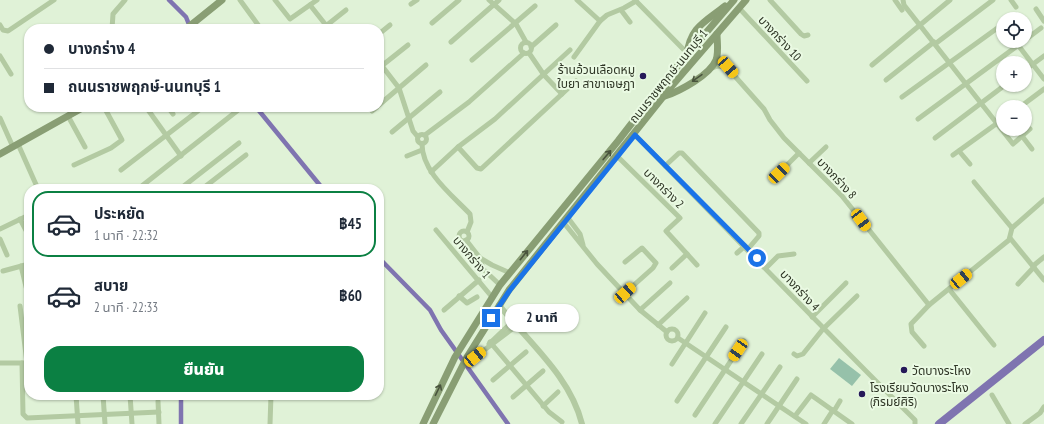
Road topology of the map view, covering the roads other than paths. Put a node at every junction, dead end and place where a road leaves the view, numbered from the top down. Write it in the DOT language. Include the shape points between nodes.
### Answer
graph roads {
  1 [pos="54,0"];
  2 [pos="125,0"];
  3 [pos="222,0"];
  4 [pos="240,0"];
  5 [pos="275,0"];
  6 [pos="317,0"];
  7 [pos="417,0"];
  8 [pos="459,0"];
  9 [pos="489,0"];
  10 [pos="499,0"];
  11 [pos="577,0"];
  12 [pos="635,0"];
  13 [pos="734,0"];
  14 [pos="746,0"];
  15 [pos="770,0"];
  16 [pos="895,0"];
  17 [pos="950,0"];
  18 [pos="993,0"];
  19 [pos="1010,0"];
  20 [pos="905,1"];
  21 [pos="411,4"];
  22 [pos="495,4"];
  23 [pos="310,6"];
  24 [pos="535,6"];
  25 [pos="1016,7"];
  26 [pos="739,8"];
  27 [pos="346,10"];
  28 [pos="621,10"];
  29 [pos="902,10"];
  30 [pos="1036,10"];
  31 [pos="600,21"];
  32 [pos="1044,21"];
  33 [pos="630,22"];
  34 [pos="432,23"];
  35 [pos="514,23"];
  36 [pos="112,24"];
  37 [pos="193,24"];
  38 [pos="257,24"];
  39 [pos="323,24"];
  40 [pos="330,24"];
  41 [pos="390,25"];
  42 [pos="556,25"];
  43 [pos="920,25"];
  44 [pos="1041,28"];
  45 [pos="1,29"];
  46 [pos="996,29"];
  47 [pos="384,30"];
  48 [pos="717,34"];
  49 [pos="1032,34"];
  50 [pos="808,35"];
  51 [pos="451,42"];
  52 [pos="526,42"];
  53 [pos="689,43"];
  54 [pos="934,43"];
  55 [pos="679,44"];
  56 [pos="408,45"];
  57 [pos="532,47"];
  58 [pos="1014,48"];
  59 [pos="1020,48"];
  60 [pos="570,50"];
  61 [pos="527,53"];
  62 [pos="687,54"];
  63 [pos="0,56"];
  64 [pos="717,56"];
  65 [pos="1044,56"];
  66 [pos="574,57"];
  67 [pos="472,60"];
  68 [pos="949,62"];
  69 [pos="384,63"];
  70 [pos="1033,64"];
  71 [pos="426,65"];
  72 [pos="872,65"];
  73 [pos="728,67"];
  74 [pos="710,69"];
  75 [pos="384,71"];
  76 [pos="11,74"];
  77 [pos="544,75"];
  78 [pos="1044,79"];
  79 [pos="886,80"];
  80 [pos="576,81"];
  81 [pos="807,81"];
  82 [pos="966,84"];
  83 [pos="399,88"];
  84 [pos="1044,90"];
  85 [pos="440,92"];
  86 [pos="996,92"];
  87 [pos="562,94"];
  88 [pos="664,96"];
  89 [pos="902,96"];
  90 [pos="1030,100"];
  91 [pos="384,101"];
  92 [pos="981,103"];
  93 [pos="75,112"];
  94 [pos="107,112"];
  95 [pos="150,112"];
  96 [pos="197,112"];
  97 [pos="236,112"];
  98 [pos="68,116"];
  99 [pos="0,118"];
  100 [pos="918,118"];
  101 [pos="409,119"];
  102 [pos="996,123"];
  103 [pos="996,125"];
  104 [pos="392,132"];
  105 [pos="425,135"];
  106 [pos="635,135"];
  107 [pos="167,136"];
  108 [pos="1007,136"];
  109 [pos="1022,136"];
  110 [pos="418,137"];
  111 [pos="935,138"];
  112 [pos="239,143"];
  113 [pos="16,145"];
  114 [pos="85,147"];
  115 [pos="422,147"];
  116 [pos="458,147"];
  117 [pos="826,147"];
  118 [pos="1032,149"];
  119 [pos="959,151"];
  120 [pos="799,153"];
  121 [pos="0,154"];
  122 [pos="246,155"];
  123 [pos="953,155"];
  124 [pos="181,156"];
  125 [pos="407,156"];
  126 [pos="617,156"];
  127 [pos="809,163"];
  128 [pos="970,164"];
  129 [pos="74,165"];
  130 [pos="665,166"];
  131 [pos="121,170"];
  132 [pos="431,172"];
  133 [pos="779,173"];
  134 [pos="974,182"];
  135 [pos="36,184"];
  136 [pos="148,184"];
  137 [pos="186,184"];
  138 [pos="208,184"];
  139 [pos="1044,200"];
  140 [pos="24,217"];
  141 [pos="20,219"];
  142 [pos="566,221"];
  143 [pos="24,227"];
  144 [pos="1012,228"];
  145 [pos="0,229"];
  146 [pos="436,230"];
  147 [pos="467,232"];
  148 [pos="1010,238"];
  149 [pos="0,239"];
  150 [pos="466,240"];
  151 [pos="746,247"];
  152 [pos="737,253"];
  153 [pos="687,254"];
  154 [pos="794,254"];
  155 [pos="8,255"];
  156 [pos="480,258"];
  157 [pos="1044,258"];
  158 [pos="625,262"];
  159 [pos="24,265"];
  160 [pos="697,265"];
  161 [pos="21,266"];
  162 [pos="1033,266"];
  163 [pos="497,268"];
  164 [pos="672,268"];
  165 [pos="766,268"];
  166 [pos="3,271"];
  167 [pos="510,273"];
  168 [pos="493,277"];
  169 [pos="24,278"];
  170 [pos="479,280"];
  171 [pos="1044,280"];
  172 [pos="670,283"];
  173 [pos="846,283"];
  174 [pos="1018,284"];
  175 [pos="500,285"];
  176 [pos="949,289"];
  177 [pos="625,293"];
  178 [pos="459,296"];
  179 [pos="857,296"];
  180 [pos="477,297"];
  181 [pos="492,297"];
  182 [pos="687,298"];
  183 [pos="499,305"];
  184 [pos="929,305"];
  185 [pos="20,306"];
  186 [pos="444,310"];
  187 [pos="640,310"];
  188 [pos="705,313"];
  189 [pos="812,317"];
  190 [pos="514,324"];
  191 [pos="658,325"];
  192 [pos="726,326"];
  193 [pos="823,329"];
  194 [pos="667,332"];
  195 [pos="678,338"];
  196 [pos="744,341"];
  197 [pos="686,343"];
  198 [pos="24,344"];
  199 [pos="490,345"];
  200 [pos="994,345"];
  201 [pos="924,346"];
  202 [pos="526,352"];
  203 [pos="762,354"];
  204 [pos="794,354"];
  205 [pos="706,356"];
  206 [pos="475,357"];
  207 [pos="0,363"];
  208 [pos="24,363"];
  209 [pos="672,364"];
  210 [pos="510,366"];
  211 [pos="780,367"];
  212 [pos="726,369"];
  213 [pos="543,371"];
  214 [pos="797,379"];
  215 [pos="493,380"];
  216 [pos="744,381"];
  217 [pos="527,385"];
  218 [pos="558,392"];
  219 [pos="762,393"];
  220 [pos="992,395"];
  221 [pos="513,397"];
  222 [pos="25,400"];
  223 [pos="76,400"];
  224 [pos="103,400"];
  225 [pos="130,400"];
  226 [pos="271,400"];
  227 [pos="158,401"];
  228 [pos="677,401"];
  229 [pos="840,401"];
  230 [pos="780,405"];
  231 [pos="543,406"];
  232 [pos="1044,407"];
  233 [pos="833,410"];
  234 [pos="159,412"];
  235 [pos="131,413"];
  236 [pos="104,414"];
  237 [pos="1042,414"];
  238 [pos="695,415"];
  239 [pos="78,416"];
  240 [pos="795,416"];
  241 [pos="49,417"];
  242 [pos="34,421"];
  243 [pos="562,422"];
  244 [pos="802,423"];
  245 [pos="50,424"];
  246 [pos="78,424"];
  247 [pos="105,424"];
  248 [pos="132,424"];
  249 [pos="159,424"];
  250 [pos="270,424"];
  251 [pos="423,424"];
  252 [pos="433,424"];
  253 [pos="582,424"];
  254 [pos="715,424"];
  255 [pos="741,424"];
  256 [pos="767,424"];
  257 [pos="824,424"];
  258 [pos="852,424"];
  259 [pos="915,424"];
  260 [pos="1009,424"];
  261 [pos="1025,424"];
  1 -- 45 [label="street" via="8,31"];
  2 -- 36 [label="street" via="113,14"];
  3 -- 37 [label="main road"];
  4 -- 38 [label="street"];
  5 -- 23 [label="street" via="290,19"];
  6 -- 23 [label="street"];
  7 -- 21 [label="street"];
  8 -- 34 [label="street"];
  9 -- 22 [label="street"];
  10 -- 22 [label="street"];
  11 -- 31 [label="street"];
  12 -- 28 [label="street"];
  12 -- 55 [label="street"];
  13 -- 53 [label="main road" via="698,26"];
  13 -- 62 [label="main road, ถนนราชพฤกษ์-นนทบุรี 1"];
  14 -- 26 [label="main road, ถนนราชพฤกษ์-นนทบุรี 1"];
  15 -- 50 [label="street" via="801,34"];
  16 -- 29 [label="street"];
  17 -- 43 [label="street"];
  18 -- 54 [label="street"];
  19 -- 25 [label="street"];
  20 -- 43 [label="street"];
  22 -- 35 [label="street"];
  22 -- 51 [label="street"];
  23 -- 39 [label="street"];
  24 -- 35 [label="street"];
  26 -- 48 [label="main road, ถนนราชพฤกษ์-นนทบุรี 1"];
  26 -- 81 [label="street, บางกร่าง 10"];
  27 -- 40 [label="street"];
  28 -- 31 [label="street" via="607,15"];
  28 -- 33 [label="street"];
  30 -- 32 [label="street"];
  31 -- 66 [label="street"];
  35 -- 52 [label="street"];
  35 -- 67 [label="street"];
  41 -- 47 [label="street"];
  42 -- 57 [label="street"];
  43 -- 54 [label="street"];
  43 -- 72 [label="street"];
  44 -- 49 [label="street"];
  46 -- 68 [label="street"];
  48 -- 64 [label="main road"];
  48 -- 88 [label="main road, ถนนราชพฤกษ์-นนทบุรี 1"];
  52 -- 57 [label="street"];
  52 -- 61 [label="street" via="520,47"];
  53 -- 55 [label="street"];
  53 -- 62 [label="main road"];
  54 -- 68 [label="street"];
  54 -- 79 [label="street"];
  55 -- 62 [label="street"];
  56 -- 69 [label="street"];
  57 -- 61 [label="street"];
  58 -- 82 [label="street"];
  59 -- 70 [label="street"];
  60 -- 77 [label="street"];
  61 -- 77 [label="street"];
  61 -- 105 [label="street"];
  167 -- 62 [label="main road, ถนนราชพฤกษ์-นนทบุรี 1, one-way"];
  63 -- 76 [label="street"];
  64 -- 73 [label="street, บางกร่าง 8"];
  64 -- 74 [label="main road"];
  65 -- 70 [label="street"];
  68 -- 82 [label="street"];
  68 -- 89 [label="street"];
  70 -- 78 [label="street"];
  71 -- 83 [label="street"];
  73 -- 74 [label="street"];
  73 -- 120 [label="street, บางกร่าง 8"];
  74 -- 88 [label="main road, one-way" via="683,88"];
  75 -- 83 [label="street"];
  77 -- 87 [label="street"];
  77 -- 116 [label="street" via="495,119"];
  80 -- 87 [label="street"];
  82 -- 92 [label="street"];
  82 -- 100 [label="street"];
  83 -- 91 [label="street"];
  83 -- 101 [label="street"];
  84 -- 90 [label="street"];
  85 -- 101 [label="street"];
  86 -- 92 [label="street"];
  87 -- 116 [label="street" via="481,168 477,168"];
  88 -- 106 [label="main road, ถนนราชพฤกษ์-นนทบุรี 1"];
  92 -- 102 [label="street"];
  92 -- 111 [label="street"];
  93 -- 98 [label="main road"];
  94 -- 129 [label="street" via="122,140 111,148"];
  95 -- 107 [label="street"];
  96 -- 107 [label="street"];
  97 -- 124 [label="street"];
  98 -- 113 [label="main road"];
  98 -- 114 [label="street"];
  99 -- 113 [label="street"];
  101 -- 104 [label="street"];
  101 -- 110 [label="street"];
  103 -- 119 [label="street"];
  105 -- 110 [label="street"];
  105 -- 115 [label="street" via="427,141"];
  106 -- 126 [label="main road, ถนนราชพฤกษ์-นนทบุรี 1"];
  106 -- 130 [label="street, บางกร่าง 4"];
  107 -- 124 [label="street"];
  107 -- 131 [label="street"];
  108 -- 109 [label="street" via="1013,144"];
  109 -- 118 [label="street"];
  110 -- 115 [label="street"];
  112 -- 137 [label="street"];
  113 -- 121 [label="main road"];
  113 -- 135 [label="street"];
  115 -- 125 [label="street"];
  115 -- 132 [label="street"];
  116 -- 132 [label="street"];
  117 -- 127 [label="street"];
  119 -- 123 [label="street"];
  119 -- 128 [label="street"];
  120 -- 127 [label="street, บางกร่าง 8"];
  120 -- 133 [label="street"];
  122 -- 138 [label="street"];
  124 -- 136 [label="street"];
  126 -- 142 [label="main road, ถนนราชพฤกษ์-นนทบุรี 1"];
  126 -- 153 [label="street, บางกร่าง 2" via="680,218 666,231"];
  127 -- 184 [label="street, บางกร่าง 8" via="842,196"];
  130 -- 151 [label="street, บางกร่าง 4"];
  130 -- 151 [label="street" via="682,153 758,233 759,236"];
  132 -- 147 [label="street" via="470,214 471,222"];
  134 -- 144 [label="street"];
  139 -- 144 [label="street"];
  140 -- 141 [label="street"];
  141 -- 143 [label="street"];
  141 -- 145 [label="street"];
  142 -- 177 [label="street" via="580,234 584,248"];
  142 -- 183 [label="main road, ถนนราชพฤกษ์-นนทบุรี 1"];
  144 -- 148 [label="street"];
  146 -- 170 [label="street, บางกร่าง 1"];
  147 -- 150 [label="street"];
  147 -- 150 [label="street" via="463,231 459,235 461,240"];
  148 -- 162 [label="street"];
  148 -- 176 [label="street"];
  149 -- 155 [label="street"];
  150 -- 156 [label="street"];
  151 -- 152 [label="street"];
  151 -- 165 [label="street, บางกร่าง 4"];
  153 -- 160 [label="street"];
  153 -- 164 [label="street"];
  154 -- 165 [label="street" via="778,256"];
  156 -- 163 [label="street"];
  156 -- 168 [label="street" via="483,269"];
  157 -- 162 [label="street"];
  158 -- 177 [label="street" via="642,248 656,263"];
  159 -- 161 [label="street"];
  161 -- 166 [label="street"];
  161 -- 169 [label="street"];
  162 -- 171 [label="street"];
  162 -- 174 [label="street"];
  163 -- 167 [label="street"];
  163 -- 168 [label="street"];
  165 -- 189 [label="street, บางกร่าง 4"];
  167 -- 175 [label="main road, ถนนราชพฤกษ์-นนทบุรี 1"];
  168 -- 175 [label="street"];
  170 -- 178 [label="street"];
  170 -- 181 [label="street, บางกร่าง 1"];
  172 -- 187 [label="street"];
  173 -- 189 [label="street"];
  175 -- 181 [label="main road, ถนนราชพฤกษ์-นนทบุรี 1"];
  176 -- 184 [label="street"];
  176 -- 200 [label="street"];
  177 -- 187 [label="street"];
  178 -- 180 [label="street" via="467,303"];
  178 -- 186 [label="street"];
  179 -- 193 [label="street"];
  251 -- 181 [label="main road, ถนนราชพฤกษ์-นนทบุรี 1, one-way" via="455,358"];
  182 -- 191 [label="street"];
  183 -- 190 [label="street"];
  183 -- 252 [label="main road, ถนนราชพฤกษ์-นนทบุรี 1" via="467,357"];
  184 -- 201 [label="street" via="910,326"];
  185 -- 198 [label="street"];
  187 -- 191 [label="street"];
  188 -- 197 [label="street"];
  189 -- 193 [label="street, บางกร่าง 4"];
  190 -- 199 [label="street"];
  190 -- 253 [label="street" via="560,378 576,405"];
  191 -- 194 [label="street"];
  192 -- 205 [label="street"];
  193 -- 204 [label="street" via="803,354"];
  193 -- 259 [label="street, บางกร่าง 4" via="915,420"];
  194 -- 195 [label="street" via="675,330"];
  194 -- 195 [label="street" via="666,338 669,341"];
  195 -- 197 [label="street"];
  196 -- 212 [label="street"];
  197 -- 205 [label="street"];
  197 -- 209 [label="street"];
  199 -- 206 [label="street"];
  199 -- 210 [label="street"];
  202 -- 210 [label="street"];
  203 -- 216 [label="street"];
  205 -- 212 [label="street"];
  205 -- 228 [label="street"];
  207 -- 208 [label="street"];
  210 -- 215 [label="street"];
  210 -- 217 [label="street"];
  211 -- 219 [label="street"];
  212 -- 216 [label="street"];
  212 -- 238 [label="street"];
  213 -- 217 [label="street"];
  214 -- 230 [label="street"];
  216 -- 219 [label="street"];
  216 -- 254 [label="street"];
  217 -- 221 [label="street"];
  217 -- 231 [label="street"];
  218 -- 231 [label="street"];
  219 -- 230 [label="street"];
  219 -- 255 [label="street"];
  220 -- 260 [label="street"];
  222 -- 242 [label="street" via="24,417"];
  223 -- 239 [label="street"];
  224 -- 236 [label="street"];
  225 -- 235 [label="street"];
  226 -- 250 [label="street"];
  227 -- 234 [label="street"];
  229 -- 233 [label="street"];
  230 -- 240 [label="street"];
  230 -- 256 [label="street"];
  231 -- 243 [label="street"];
  232 -- 237 [label="street"];
  233 -- 240 [label="street" via="811,395"];
  233 -- 257 [label="street"];
  233 -- 258 [label="street"];
  234 -- 235 [label="street"];
  234 -- 249 [label="street"];
  235 -- 236 [label="street"];
  235 -- 248 [label="street"];
  236 -- 239 [label="street"];
  236 -- 247 [label="street"];
  237 -- 261 [label="street"];
  239 -- 241 [label="street"];
  239 -- 246 [label="street"];
  240 -- 244 [label="street"];
  241 -- 242 [label="street"];
  241 -- 245 [label="street"];
}
